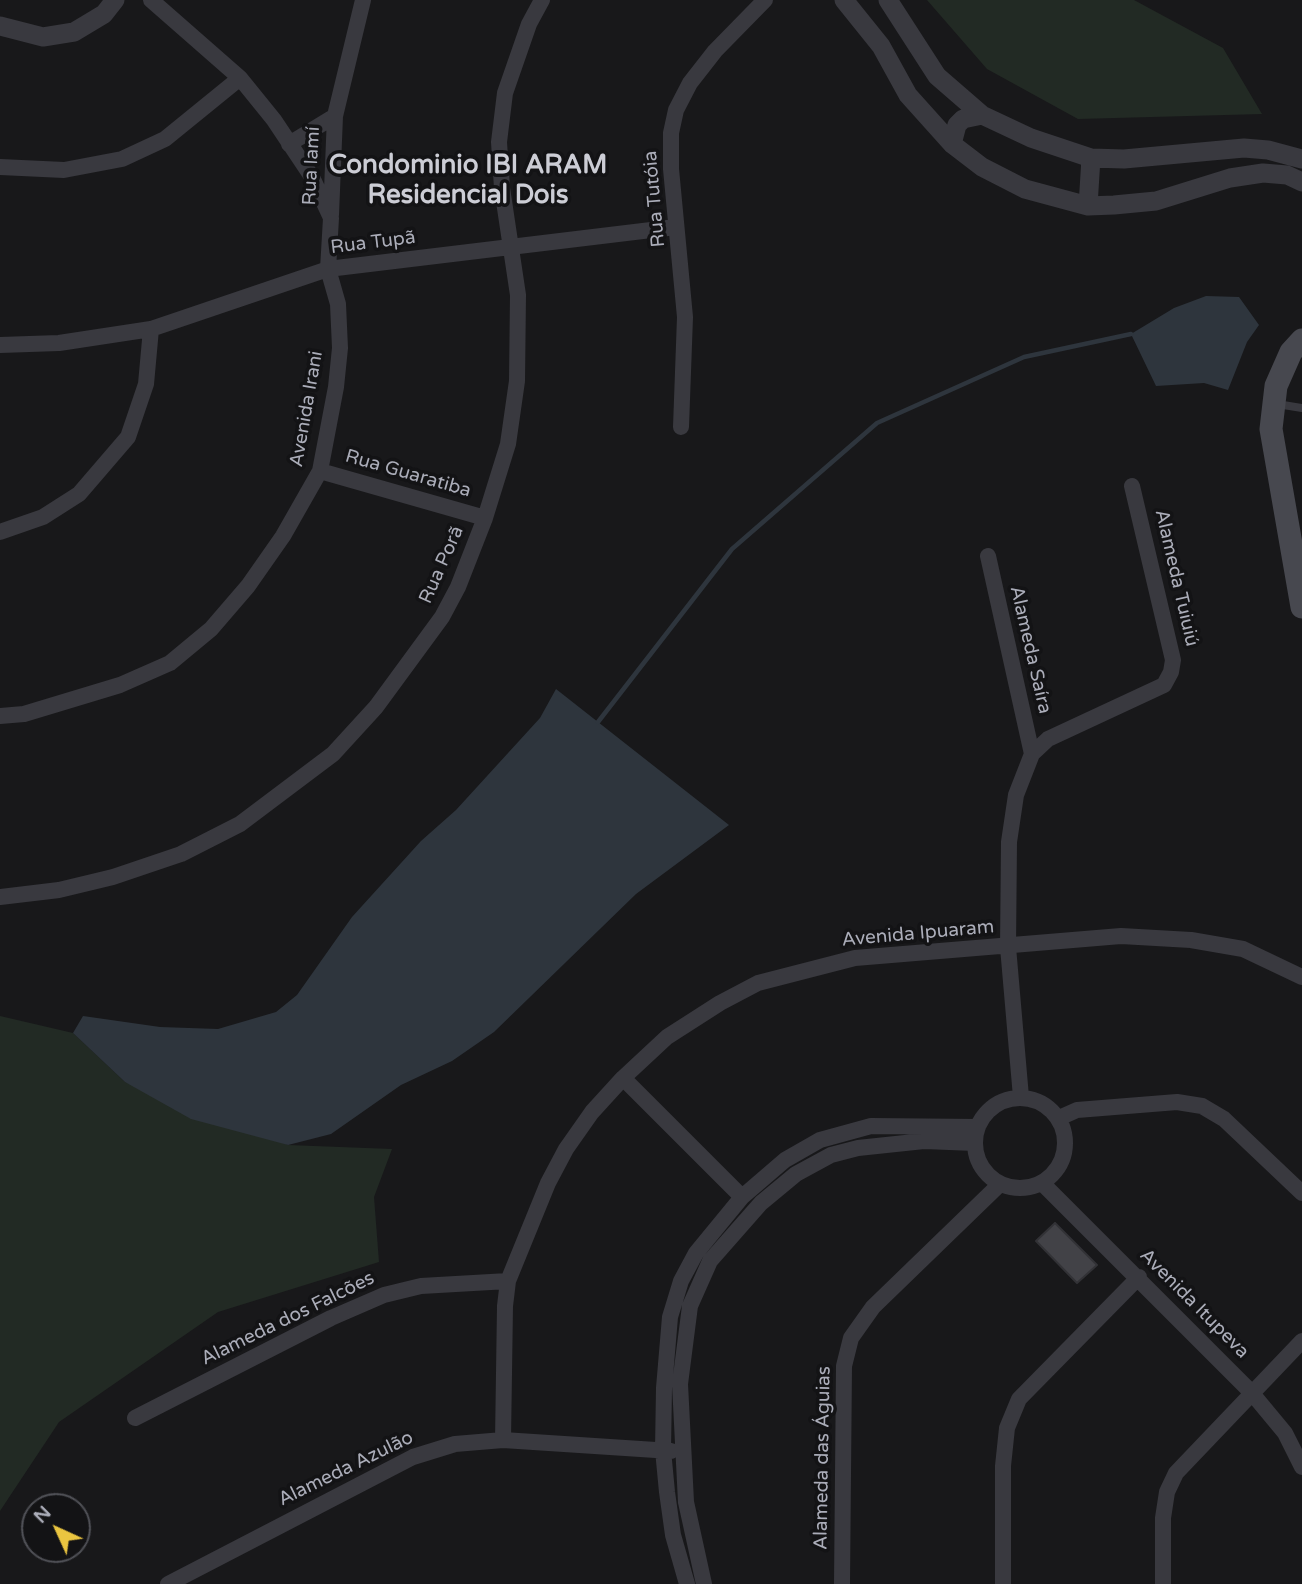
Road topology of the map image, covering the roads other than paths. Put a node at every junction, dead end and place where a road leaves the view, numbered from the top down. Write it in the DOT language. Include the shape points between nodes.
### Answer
graph roads {
  1 [pos="115,0"];
  2 [pos="150,0"];
  3 [pos="363,0"];
  4 [pos="542,0"];
  5 [pos="765,0"];
  6 [pos="844,0"];
  7 [pos="888,0"];
  8 [pos="0,26"];
  9 [pos="240,78"];
  10 [pos="982,115"];
  11 [pos="335,116"];
  12 [pos="289,144"];
  13 [pos="952,144"];
  14 [pos="1091,158"];
  15 [pos="1302,159"];
  16 [pos="0,167"];
  17 [pos="1302,182"];
  18 [pos="1088,206"];
  19 [pos="331,218"];
  20 [pos="676,227"];
  21 [pos="510,249"];
  22 [pos="328,269"];
  23 [pos="151,329"];
  24 [pos="1302,340"];
  25 [pos="0,345"];
  26 [pos="1302,358"];
  27 [pos="1275,395"];
  28 [pos="1302,408"];
  29 [pos="681,427"];
  30 [pos="320,471"];
  31 [pos="1132,486"];
  32 [pos="485,518"];
  33 [pos="0,532"];
  34 [pos="988,556"];
  35 [pos="1302,607"];
  36 [pos="0,716"];
  37 [pos="1032,754"];
  38 [pos="0,897"];
  39 [pos="1008,947"];
  40 [pos="1302,977"];
  41 [pos="623,1078"];
  42 [pos="1021,1097"];
  43 [pos="1059,1118"];
  44 [pos="976,1135"];
  45 [pos="1042,1183"];
  46 [pos="1000,1184"];
  47 [pos="1302,1193"];
  48 [pos="743,1197"];
  49 [pos="1139,1277"];
  50 [pos="508,1281"];
  51 [pos="1302,1341"];
  52 [pos="1251,1392"];
  53 [pos="135,1418"];
  54 [pos="503,1440"];
  55 [pos="663,1450"];
  56 [pos="682,1452"];
  57 [pos="1302,1467"];
  58 [pos="168,1584"];
  59 [pos="687,1584"];
  60 [pos="704,1584"];
  61 [pos="842,1584"];
  62 [pos="1003,1584"];
  63 [pos="1163,1584"];
  1 -- 8 [label="street" via="104,14 74,32 43,37"];
  2 -- 9 [label="street, Avenida Irani"];
  3 -- 11 [label="street, Rua Iamí"];
  4 -- 21 [label="street, Rua Porã" via="505,93 499,142"];
  5 -- 20 [label="street, Rua Tutóia" via="715,51 676,110 671,169"];
  6 -- 13 [label="street" via="881,46 908,95"];
  7 -- 10 [label="street" via="937,76"];
  9 -- 12 [label="street, Avenida Irani"];
  9 -- 16 [label="street" via="165,139 122,159 64,170"];
  10 -- 13 [label="street" via="957,125"];
  10 -- 14 [label="street"];
  11 -- 12 [label="street, Rua Iamí"];
  11 -- 19 [label="street, Rua Iamí"];
  12 -- 19 [label="street, Avenida Irani" via="312,177"];
  13 -- 18 [label="street" via="982,167 1025,189"];
  14 -- 15 [label="street" via="1244,148"];
  14 -- 18 [label="street"];
  17 -- 18 [label="street" via="1264,173 1230,178 1156,201"];
  19 -- 22 [label="street, Avenida Irani"];
  20 -- 21 [label="street, Rua Tupã"];
  20 -- 29 [label="street, Rua Tutóia" via="685,317"];
  21 -- 22 [label="street, Rua Tupã"];
  21 -- 32 [label="street, Rua Porã" via="517,295 517,381 508,444"];
  22 -- 23 [label="street, Rua Tupã"];
  22 -- 30 [label="street, Avenida Irani" via="338,304 340,348"];
  23 -- 25 [label="street, Rua Tupã" via="59,343"];
  23 -- 33 [label="street" via="146,384 128,437 79,494 43,517"];
  24 -- 27 [label="main road" via="1291,352"];
  26 -- 27 [label="main road"];
  27 -- 28 [label="lane"];
  27 -- 35 [label="main road" via="1271,429 1277,477"];
  30 -- 32 [label="street, Rua Guaratiba"];
  30 -- 36 [label="street, Avenida Irani" via="284,536 248,586 211,629 170,663 120,685 24,714"];
  31 -- 37 [label="street, Alameda Tuiuiú" via="1173,660 1171,672 1164,685 1067,729"];
  32 -- 38 [label="street, Rua Porã" via="458,587 415,657 333,754 285,793 240,824 181,854 59,890"];
  34 -- 37 [label="street, Alameda Saíra"];
  37 -- 39 [label="street" via="1012,816"];
  39 -- 40 [label="street, Avenida Ipuaram" via="1121,936 1191,940 1243,949"];
  39 -- 41 [label="street, Avenida Ipuaram" via="855,958 758,983 667,1037"];
  39 -- 42 [label="street"];
  41 -- 48 [label="street"];
  41 -- 50 [label="street, Avenida Ipuaram" via="566,1149"];
  42 -- 43 [label="street" via="1047,1106"];
  42 -- 44 [label="street" via="993,1107"];
  43 -- 45 [label="street" via="1065,1154 1056,1171"];
  43 -- 47 [label="street" via="1077,1110 1177,1102 1202,1106 1224,1119"];
  44 -- 46 [label="street" via="978,1159"];
  44 -- 48 [label="street" via="871,1126 848,1130 785,1160"];
  44 -- 56 [label="street" via="831,1155 796,1174 743,1222 709,1261 690,1306 680,1384"];
  45 -- 46 [label="street" via="1014,1188"];
  45 -- 49 [label="street, Avenida Itupeva"];
  46 -- 61 [label="street, Alameda das Águias" via="873,1307 851,1338 844,1366"];
  48 -- 55 [label="street" via="711,1233 681,1281 667,1339"];
  49 -- 52 [label="street, Avenida Itupeva"];
  49 -- 62 [label="street" via="1019,1399 1007,1427 1003,1466"];
  50 -- 53 [label="street, Alameda dos Falcões" via="421,1286 384,1295"];
  50 -- 54 [label="street, Avenida Ipuaram"];
  51 -- 52 [label="street"];
  52 -- 57 [label="street, Avenida Itupeva" via="1285,1433"];
  52 -- 63 [label="street" via="1176,1473 1167,1492"];
  54 -- 55 [label="street, Alameda Azulão"];
  54 -- 58 [label="street, Alameda Azulão" via="455,1444 413,1457"];
  55 -- 56 [label="street, Alameda Azulão"];
  55 -- 59 [label="street" via="674,1535"];
  56 -- 60 [label="street" via="686,1502"];
}
